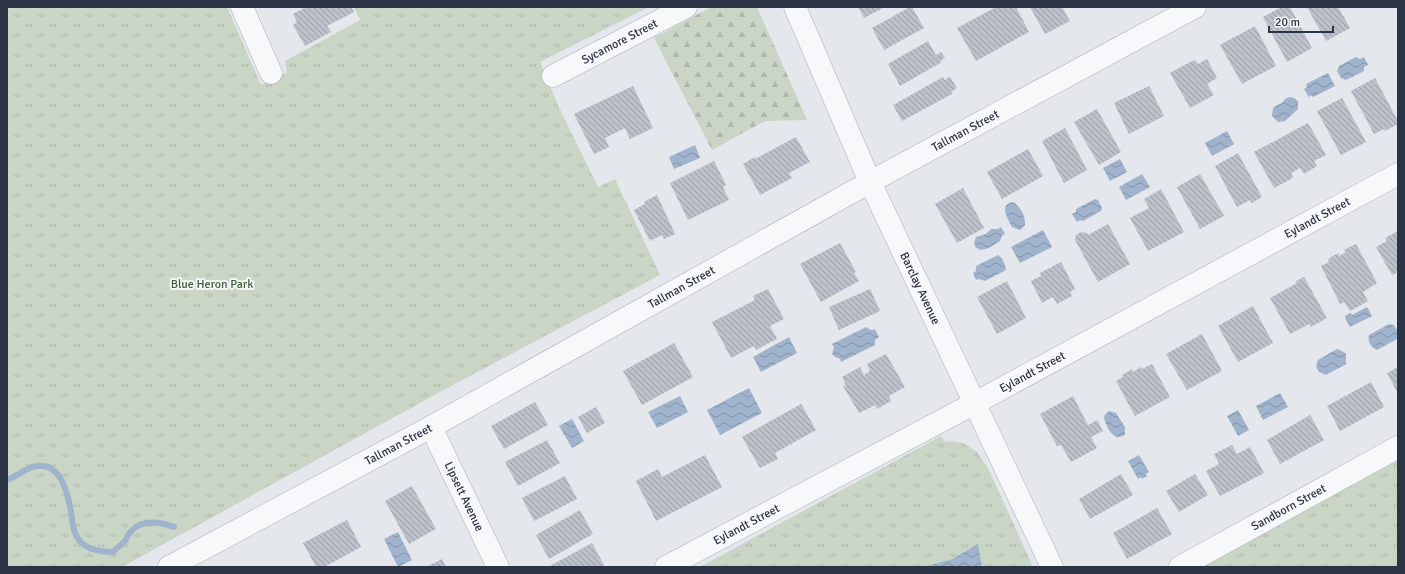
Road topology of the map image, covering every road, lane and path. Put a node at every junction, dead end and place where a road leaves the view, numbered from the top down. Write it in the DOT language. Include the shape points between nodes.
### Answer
graph roads {
  1 [pos="242,7"];
  2 [pos="686,7"];
  3 [pos="795,7"];
  4 [pos="1195,7"];
  5 [pos="271,73"];
  6 [pos="552,76"];
  7 [pos="1398,174"];
  8 [pos="870,182"];
  9 [pos="975,403"];
  10 [pos="431,427"];
  11 [pos="1398,447"];
  12 [pos="169,567"];
  13 [pos="498,567"];
  14 [pos="666,567"];
  15 [pos="1052,567"];
  16 [pos="1180,567"];
  1 -- 5 [label="street"];
  2 -- 6 [label="street, Sycamore Street"];
  3 -- 8 [label="street, Barclay Avenue"];
  4 -- 8 [label="street, Tallman Street"];
  7 -- 9 [label="street, Eylandt Street"];
  8 -- 9 [label="street, Barclay Avenue"];
  8 -- 10 [label="street, Tallman Street"];
  9 -- 14 [label="street, Eylandt Street"];
  9 -- 15 [label="street, Barclay Avenue"];
  10 -- 12 [label="street, Tallman Street"];
  10 -- 13 [label="street, Lipsett Avenue"];
  11 -- 16 [label="street, Sandborn Street"];
}
